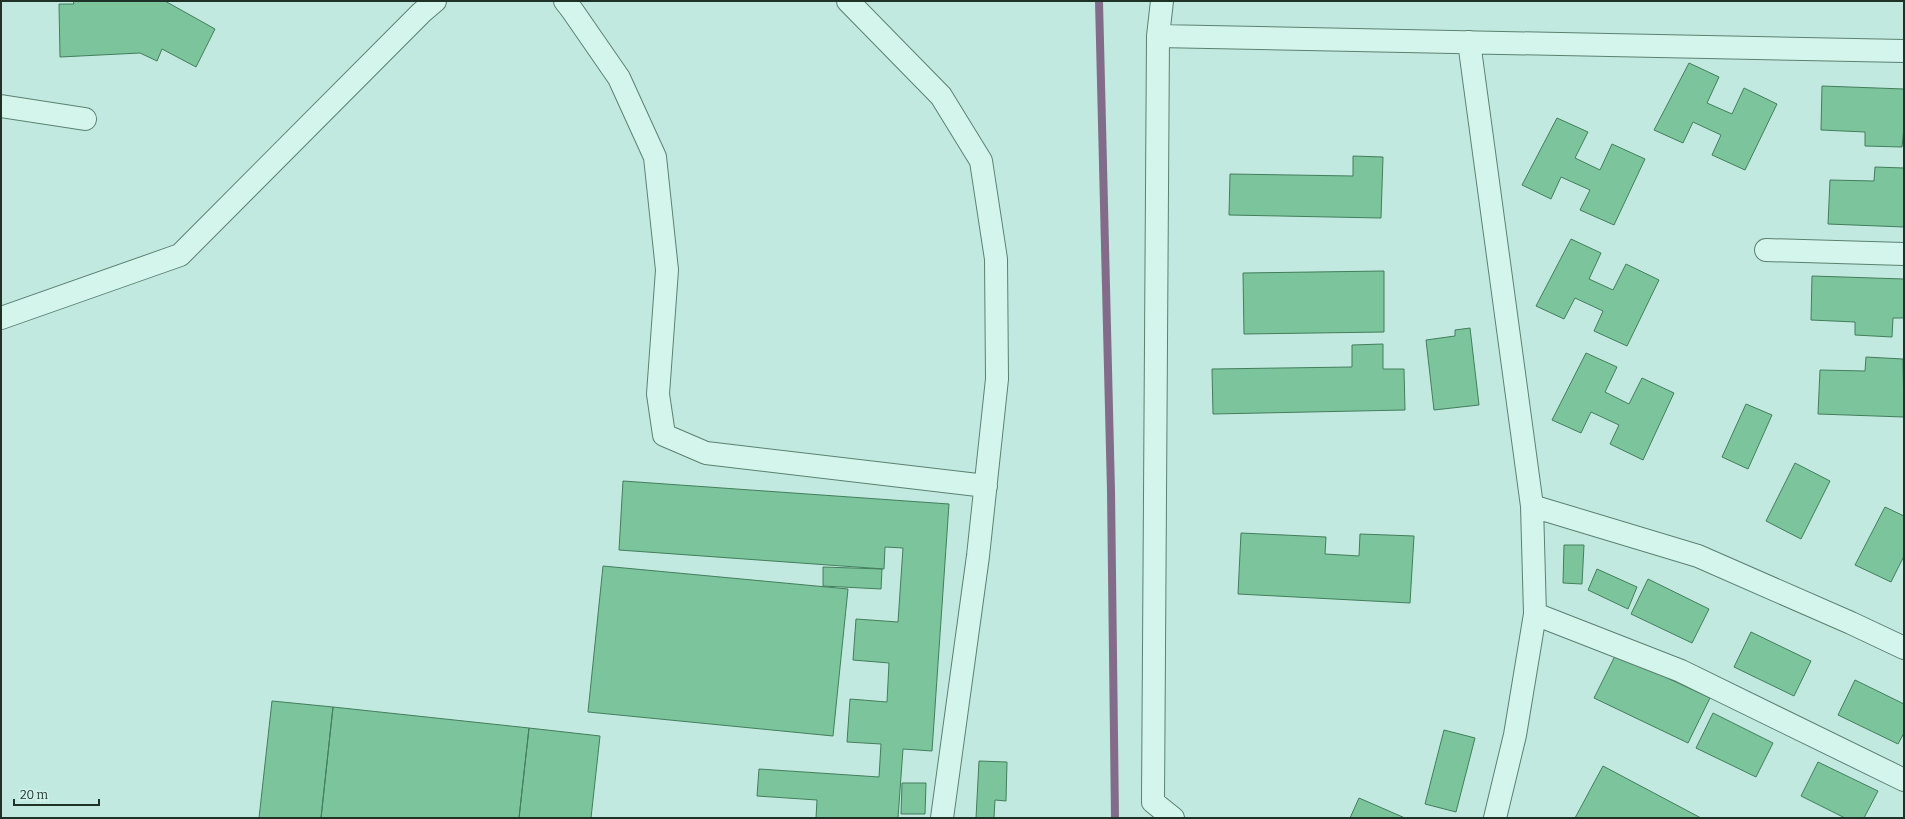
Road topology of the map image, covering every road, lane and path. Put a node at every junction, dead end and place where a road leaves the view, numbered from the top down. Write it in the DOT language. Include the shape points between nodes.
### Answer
graph roads {
  1 [pos="435,1"];
  2 [pos="565,1"];
  3 [pos="848,1"];
  4 [pos="1162,1"];
  5 [pos="1158,36"];
  6 [pos="1469,42"];
  7 [pos="1904,51"];
  8 [pos="1,106"];
  9 [pos="85,119"];
  10 [pos="1766,250"];
  11 [pos="1904,254"];
  12 [pos="1,318"];
  13 [pos="986,486"];
  14 [pos="1532,506"];
  15 [pos="1535,614"];
  16 [pos="1904,648"];
  17 [pos="1904,780"];
  18 [pos="942,818"];
  19 [pos="1173,818"];
  20 [pos="1495,818"];
  1 -- 12 [label="street" via="180,255"];
  2 -- 13 [label="street" via="619,78 655,156 668,270 658,394 664,435 706,453"];
  3 -- 13 [label="street" via="941,96 981,161 996,259 997,379"];
  4 -- 5 [label="street"];
  5 -- 6 [label="street"];
  5 -- 19 [label="street" via="1153,802"];
  6 -- 7 [label="street"];
  6 -- 14 [label="street"];
  8 -- 9 [label="street"];
  10 -- 11 [label="street"];
  13 -- 18 [label="street"];
  14 -- 15 [label="street"];
  14 -- 16 [label="street" via="1698,556"];
  15 -- 17 [label="street" via="1681,671"];
  15 -- 20 [label="street" via="1515,735"];
}
